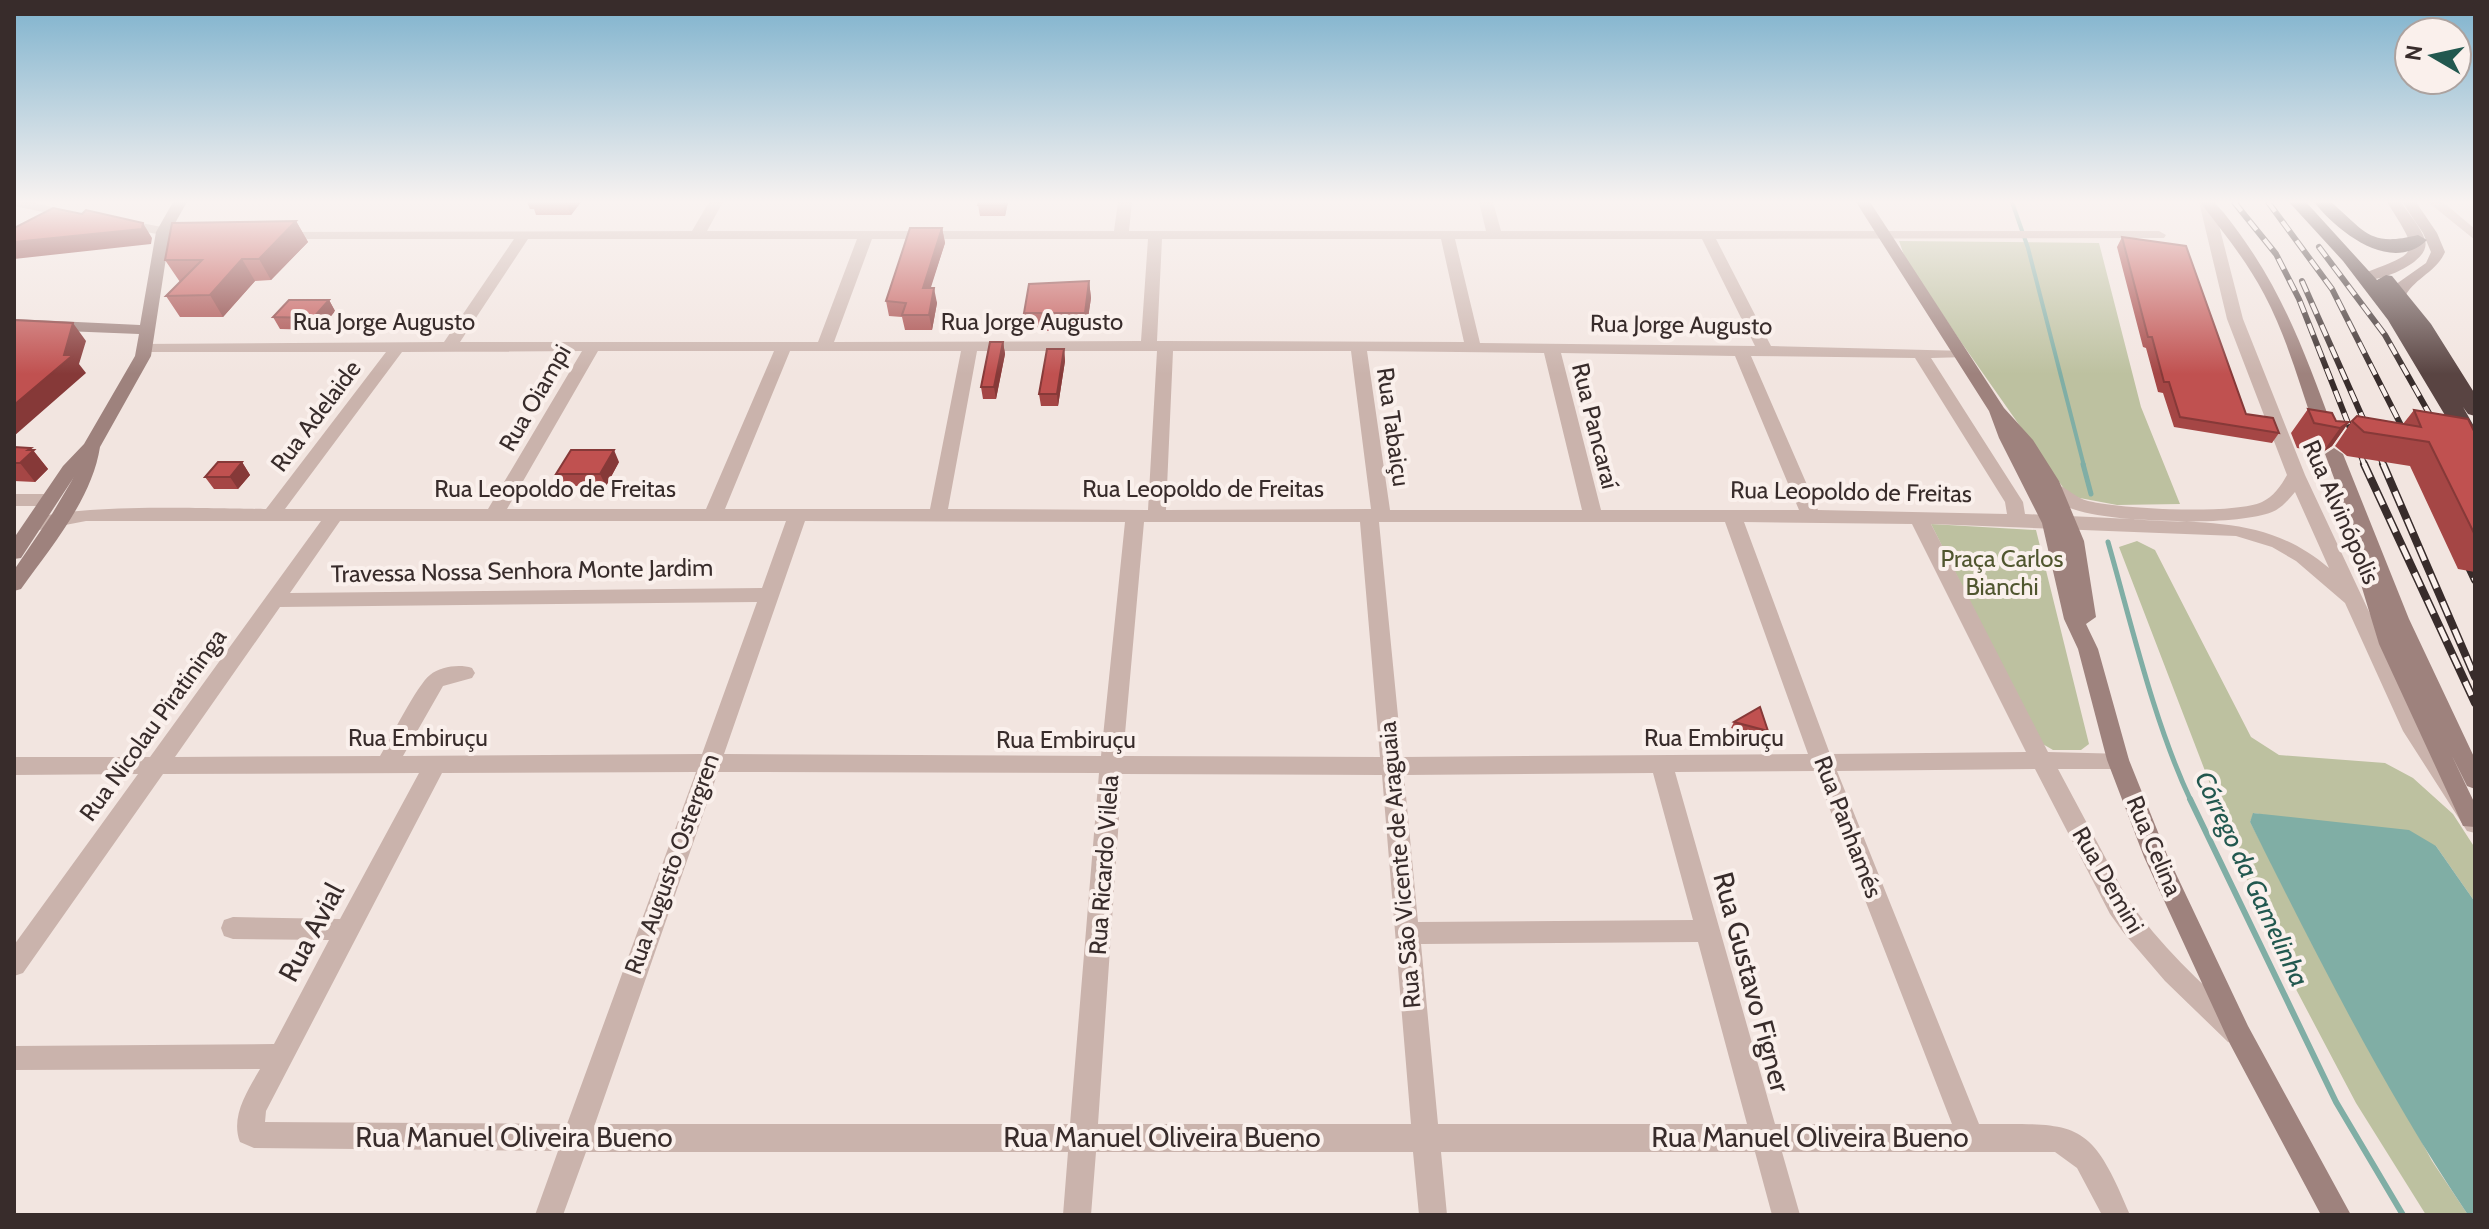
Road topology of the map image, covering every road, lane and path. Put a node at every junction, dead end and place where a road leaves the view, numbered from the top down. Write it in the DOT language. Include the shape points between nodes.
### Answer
graph roads {
  1 [pos="159,259"];
  2 [pos="508,259"];
  3 [pos="857,259"];
  4 [pos="1155,259"];
  5 [pos="1452,259"];
  6 [pos="1719,259"];
  7 [pos="1899,259"];
  8 [pos="2221,259"];
  9 [pos="2251,259"];
  10 [pos="2357,259"];
  11 [pos="2359,259"];
  12 [pos="2409,259"];
  13 [pos="2435,259"];
  14 [pos="2373,275"];
  15 [pos="2399,296"];
  16 [pos="14,324"];
  17 [pos="146,338"];
  18 [pos="399,345"];
  19 [pos="449,346"];
  20 [pos="593,346"];
  21 [pos="784,346"];
  22 [pos="824,346"];
  23 [pos="970,346"];
  24 [pos="1157,346"];
  25 [pos="1358,346"];
  26 [pos="1473,347"];
  27 [pos="1551,347"];
  28 [pos="1740,349"];
  29 [pos="1765,350"];
  30 [pos="1920,353"];
  31 [pos="1961,354"];
  32 [pos="2475,410"];
  33 [pos="1998,411"];
  34 [pos="91,447"];
  35 [pos="2475,447"];
  36 [pos="2296,475"];
  37 [pos="2055,490"];
  38 [pos="14,500"];
  39 [pos="50,500"];
  40 [pos="2352,503"];
  41 [pos="271,515"];
  42 [pos="335,515"];
  43 [pos="494,515"];
  44 [pos="713,515"];
  45 [pos="798,515"];
  46 [pos="938,515"];
  47 [pos="1146,515"];
  48 [pos="1375,515"];
  49 [pos="1593,516"];
  50 [pos="1732,516"];
  51 [pos="1811,516"];
  52 [pos="1918,517"];
  53 [pos="57,519"];
  54 [pos="2013,520"];
  55 [pos="2060,523"];
  56 [pos="34,525"];
  57 [pos="14,553"];
  58 [pos="14,584"];
  59 [pos="769,595"];
  60 [pos="2351,598"];
  61 [pos="275,600"];
  62 [pos="465,673"];
  63 [pos="2118,760"];
  64 [pos="2042,761"];
  65 [pos="707,763"];
  66 [pos="387,764"];
  67 [pos="435,764"];
  68 [pos="1662,764"];
  69 [pos="1823,764"];
  70 [pos="14,766"];
  71 [pos="155,766"];
  72 [pos="1111,766"];
  73 [pos="1390,766"];
  74 [pos="2475,780"];
  75 [pos="2473,821"];
  76 [pos="233,928"];
  77 [pos="346,930"];
  78 [pos="1707,931"];
  79 [pos="1406,933"];
  80 [pos="14,965"];
  81 [pos="2239,1035"];
  82 [pos="280,1056"];
  83 [pos="14,1058"];
  84 [pos="250,1132"];
  85 [pos="1970,1136"];
  86 [pos="1083,1137"];
  87 [pos="575,1138"];
  88 [pos="1425,1138"];
  89 [pos="1764,1138"];
  90 [pos="549,1215"];
  91 [pos="1077,1215"];
  92 [pos="1433,1215"];
  93 [pos="1786,1215"];
  94 [pos="2116,1215"];
  95 [pos="2337,1215"];
  1 -- 17 [label="street"];
  2 -- 19 [label="street"];
  3 -- 22 [label="street"];
  4 -- 24 [label="street, Rua Ricardo Vilela"];
  5 -- 26 [label="street"];
  6 -- 29 [label="street"];
  7 -- 31 [label="street, Rua Celina"];
  8 -- 36 [label="street, Rua Alvinópolis" via="2235,319"];
  9 -- 40 [label="street, Rua Alvinópolis" via="2290,332"];
  10 -- 14 [label="highway"];
  11 -- 14 [label="highway"];
  12 -- 14 [label="street"];
  13 -- 15 [label="street" via="2400,287"];
  14 -- 15 [label="highway"];
  14 -- 35 [label="highway"];
  15 -- 32 [label="highway"];
  16 -- 17 [label="street"];
  17 -- 18 [label="street, Rua Jorge Augusto"];
  17 -- 34 [label="street" via="120,402"];
  18 -- 19 [label="street, Rua Jorge Augusto"];
  18 -- 41 [label="street, Rua Adelaide"];
  19 -- 20 [label="street, Rua Jorge Augusto"];
  20 -- 21 [label="street, Rua Jorge Augusto"];
  20 -- 43 [label="street, Rua Oiampi"];
  21 -- 22 [label="street, Rua Jorge Augusto"];
  21 -- 44 [label="street"];
  22 -- 23 [label="street, Rua Jorge Augusto"];
  23 -- 24 [label="street, Rua Jorge Augusto"];
  23 -- 46 [label="street"];
  24 -- 25 [label="street, Rua Jorge Augusto"];
  24 -- 47 [label="street, Rua Ricardo Vilela"];
  25 -- 26 [label="street, Rua Jorge Augusto"];
  25 -- 48 [label="street, Rua Tabaiçu"];
  26 -- 27 [label="street, Rua Jorge Augusto"];
  27 -- 28 [label="street, Rua Jorge Augusto"];
  27 -- 49 [label="street, Rua Pancaraí"];
  28 -- 29 [label="street, Rua Jorge Augusto"];
  28 -- 51 [label="street"];
  29 -- 30 [label="street, Rua Jorge Augusto"];
  30 -- 31 [label="street"];
  30 -- 54 [label="street" via="2014,502"];
  31 -- 33 [label="street, Rua Celina"];
  33 -- 37 [label="street, Rua Celina" via="2022,436"];
  33 -- 55 [label="street, Rua Celina" via="2008,438"];
  34 -- 39 [label="street"];
  34 -- 53 [label="street" via="87,468"];
  36 -- 37 [label="street" via="2281,498 2264,509 2245,512 2090,508"];
  36 -- 60 [label="street, Rua Alvinópolis"];
  37 -- 55 [label="street, Rua Celina"];
  38 -- 39 [label="street"];
  39 -- 56 [label="street"];
  40 -- 74 [label="street, Rua Alvinópolis" via="2420,667"];
  40 -- 75 [label="street" via="2361,564 2422,715"];
  41 -- 42 [label="street, Rua Leopoldo de Freitas"];
  41 -- 53 [label="street, Rua Leopoldo de Freitas"];
  42 -- 43 [label="street, Rua Leopoldo de Freitas"];
  42 -- 61 [label="street, Rua Nicolau Piratininga"];
  43 -- 44 [label="street, Rua Leopoldo de Freitas"];
  44 -- 45 [label="street, Rua Leopoldo de Freitas"];
  45 -- 46 [label="street, Rua Leopoldo de Freitas"];
  45 -- 59 [label="street, Rua Augusto Ostergren"];
  46 -- 47 [label="street, Rua Leopoldo de Freitas"];
  47 -- 48 [label="street, Rua Leopoldo de Freitas"];
  47 -- 72 [label="street, Rua Ricardo Vilela"];
  48 -- 49 [label="street, Rua Leopoldo de Freitas"];
  48 -- 73 [label="street, Rua São Vicente de Araguaia"];
  49 -- 50 [label="street, Rua Leopoldo de Freitas"];
  50 -- 51 [label="street, Rua Leopoldo de Freitas"];
  50 -- 69 [label="street, Rua Panhamés"];
  51 -- 52 [label="street, Rua Leopoldo de Freitas"];
  52 -- 54 [label="street, Rua Leopoldo de Freitas"];
  52 -- 64 [label="street, Rua Demini"];
  53 -- 56 [label="street, Rua Leopoldo de Freitas"];
  53 -- 58 [label="street"];
  54 -- 55 [label="street, Rua Leopoldo de Freitas"];
  55 -- 60 [label="street, Rua Leopoldo de Freitas" via="2237,530 2303,556"];
  55 -- 63 [label="street, Rua Celina" via="2074,619 2088,649"];
  56 -- 57 [label="street"];
  59 -- 61 [label="street, Travessa Nossa Senhora Monte Jardim"];
  59 -- 65 [label="street, Rua Augusto Ostergren"];
  60 -- 75 [label="street, Rua Alvinópolis" via="2414,731"];
  61 -- 71 [label="street, Rua Nicolau Piratininga"];
  62 -- 66 [label="street" via="436,681"];
  63 -- 64 [label="street, Rua Embiruçu"];
  63 -- 81 [label="street, Rua Celina" via="2156,857"];
  64 -- 69 [label="street, Rua Embiruçu"];
  64 -- 81 [label="street, Rua Demini" via="2142,941"];
  65 -- 67 [label="street, Rua Embiruçu"];
  65 -- 72 [label="street, Rua Embiruçu"];
  65 -- 87 [label="street, Rua Augusto Ostergren"];
  66 -- 67 [label="street, Rua Embiruçu"];
  66 -- 71 [label="street, Rua Embiruçu"];
  67 -- 77 [label="street, Rua Avial"];
  68 -- 69 [label="street, Rua Embiruçu"];
  68 -- 73 [label="street, Rua Embiruçu"];
  68 -- 78 [label="street, Rua Gustavo Figner"];
  69 -- 85 [label="street, Rua Panhamés"];
  70 -- 71 [label="street, Rua Embiruçu"];
  71 -- 80 [label="street, Rua Nicolau Piratininga"];
  72 -- 73 [label="street, Rua Embiruçu"];
  72 -- 86 [label="street, Rua Ricardo Vilela"];
  73 -- 79 [label="street, Rua São Vicente de Araguaia"];
  76 -- 77 [label="street"];
  77 -- 82 [label="street, Rua Avial"];
  78 -- 79 [label="street"];
  78 -- 89 [label="street, Rua Gustavo Figner"];
  79 -- 88 [label="street, Rua São Vicente de Araguaia"];
  81 -- 95 [label="street, Rua Demini"];
  82 -- 83 [label="street"];
  82 -- 84 [label="street, Rua Avial" via="253,1109"];
  84 -- 87 [label="street, Rua Manuel Oliveira Bueno"];
  85 -- 89 [label="street, Rua Manuel Oliveira Bueno"];
  85 -- 94 [label="street, Rua Manuel Oliveira Bueno" via="2055,1138 2075,1144 2099,1175"];
  86 -- 87 [label="street, Rua Manuel Oliveira Bueno"];
  86 -- 88 [label="street, Rua Manuel Oliveira Bueno"];
  86 -- 91 [label="street, Rua Ricardo Vilela"];
  87 -- 90 [label="street, Rua Augusto Ostergren"];
  88 -- 89 [label="street, Rua Manuel Oliveira Bueno"];
  88 -- 92 [label="street, Rua São Vicente de Araguaia"];
  89 -- 93 [label="street, Rua Gustavo Figner"];
}
